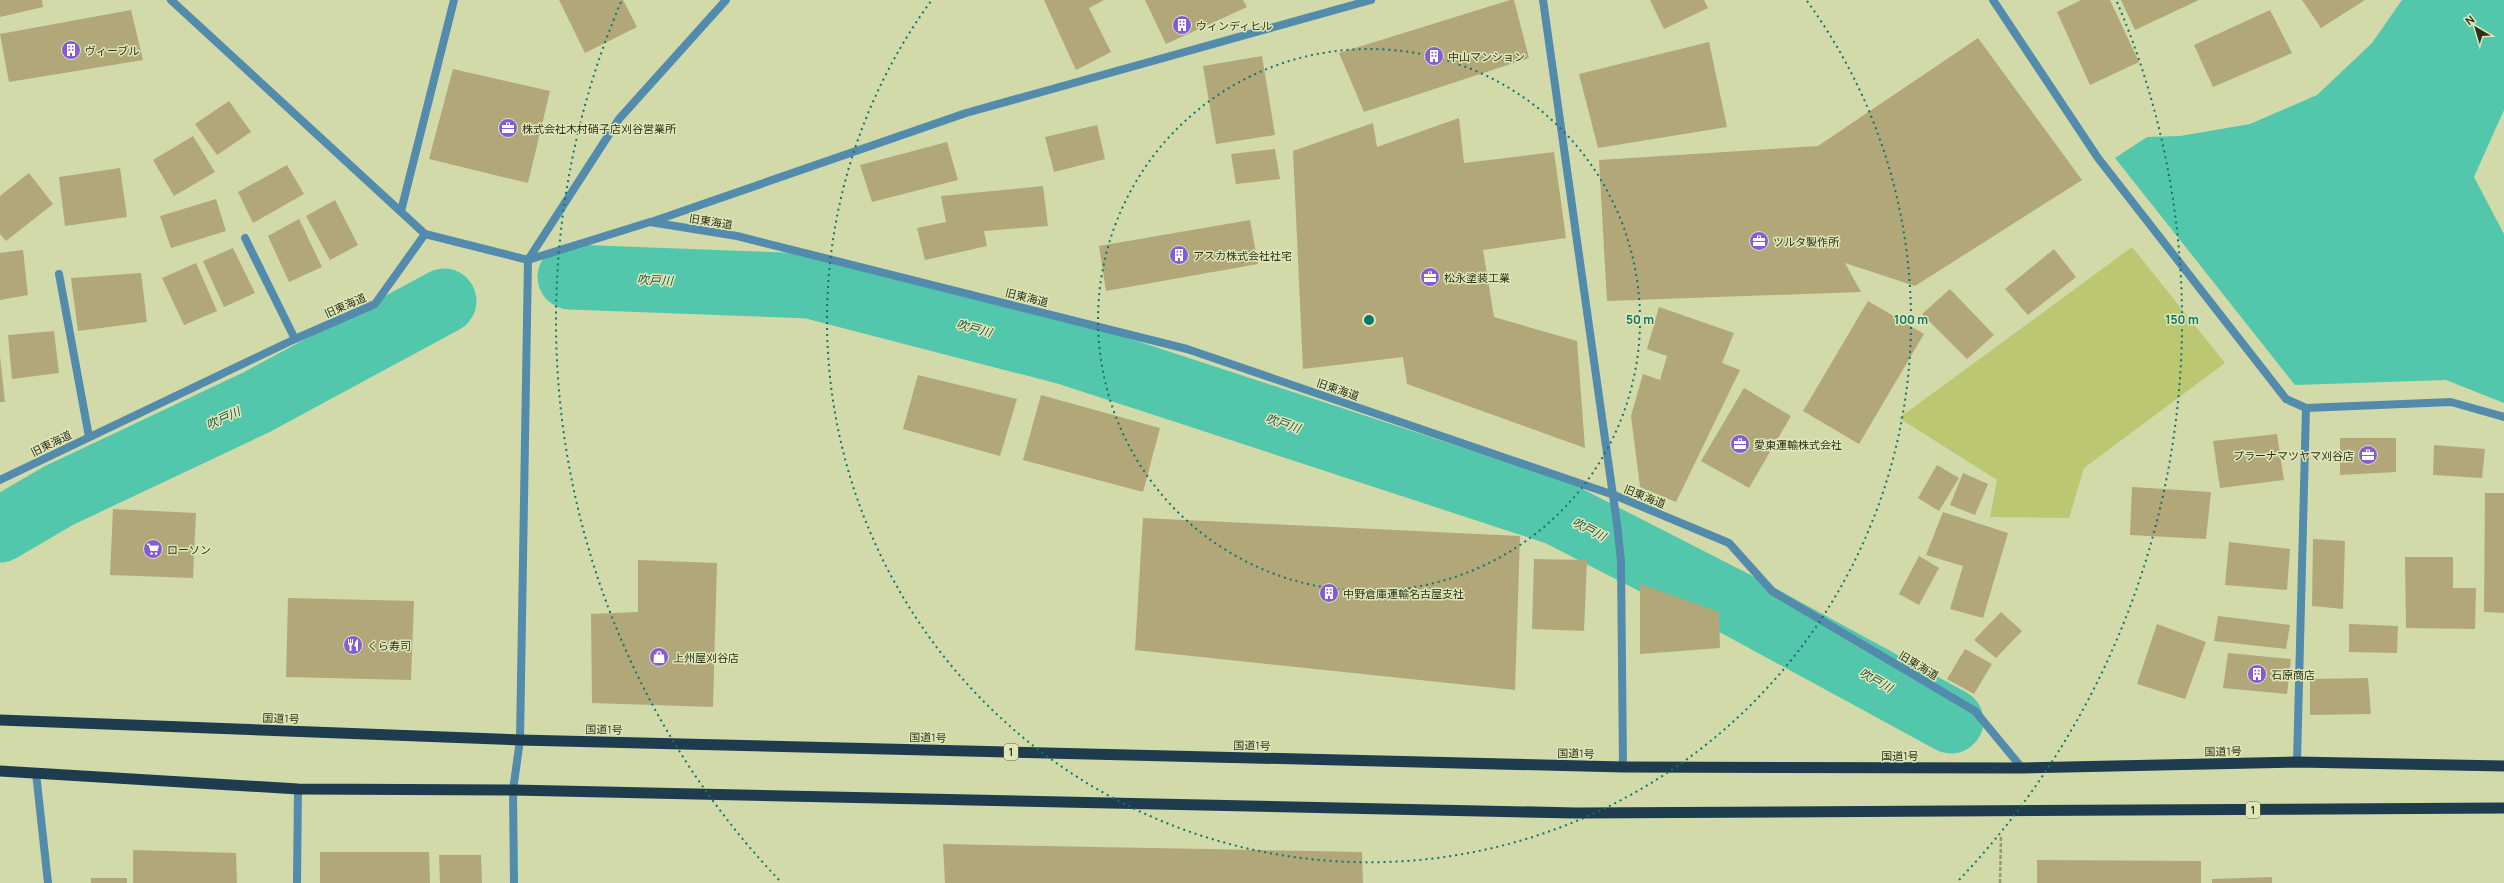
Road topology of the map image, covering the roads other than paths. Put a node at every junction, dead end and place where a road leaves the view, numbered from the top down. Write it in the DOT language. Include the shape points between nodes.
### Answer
graph roads {
  1 [pos="454,0"];
  2 [pos="726,0"];
  3 [pos="1371,0"];
  4 [pos="1543,0"];
  5 [pos="1993,0"];
  6 [pos="174,1"];
  7 [pos="401,211"];
  8 [pos="650,222"];
  9 [pos="426,234"];
  10 [pos="245,238"];
  11 [pos="528,260"];
  12 [pos="59,274"];
  13 [pos="295,339"];
  14 [pos="2306,408"];
  15 [pos="2504,417"];
  16 [pos="89,437"];
  17 [pos="0,480"];
  18 [pos="1614,495"];
  19 [pos="0,720"];
  20 [pos="520,740"];
  21 [pos="2297,762"];
  22 [pos="2504,766"];
  23 [pos="1623,767"];
  24 [pos="2022,768"];
  25 [pos="0,772"];
  26 [pos="36,773"];
  27 [pos="298,789"];
  28 [pos="514,790"];
  29 [pos="2504,808"];
  30 [pos="48,883"];
  31 [pos="297,883"];
  32 [pos="514,883"];
  1 -- 7 [label="street"];
  2 -- 11 [label="street" via="619,119"];
  3 -- 8 [label="street" via="966,113"];
  4 -- 18 [label="street"];
  5 -- 14 [label="street" via="2098,158 2286,399"];
  6 -- 7 [label="street"];
  7 -- 9 [label="street"];
  8 -- 11 [label="street, 旧東海道"];
  8 -- 18 [label="street, 旧東海道" via="737,236 1187,349"];
  9 -- 11 [label="street"];
  9 -- 13 [label="street, 旧東海道" via="375,304"];
  10 -- 13 [label="street"];
  11 -- 20 [label="street"];
  12 -- 16 [label="street"];
  13 -- 16 [label="street, 旧東海道"];
  14 -- 15 [label="street" via="2451,402"];
  14 -- 21 [label="street"];
  16 -- 17 [label="street, 旧東海道"];
  18 -- 23 [label="street" via="1621,561"];
  18 -- 24 [label="street, 旧東海道" via="1729,543 1772,591 1975,711"];
  19 -- 20 [label="highway, 国道1号 / 1"];
  20 -- 23 [label="highway, 国道1号 / 1"];
  20 -- 28 [label="street"];
  21 -- 22 [label="highway, 国道1号 / 1"];
  21 -- 24 [label="highway, 国道1号 / 1"];
  23 -- 24 [label="highway, 国道1号 / 1"];
  25 -- 26 [label="highway, 1"];
  26 -- 27 [label="highway, 1"];
  26 -- 30 [label="street"];
  27 -- 28 [label="highway, 1"];
  27 -- 31 [label="street"];
  28 -- 29 [label="highway, 1" via="1568,813"];
  28 -- 32 [label="street"];
}
